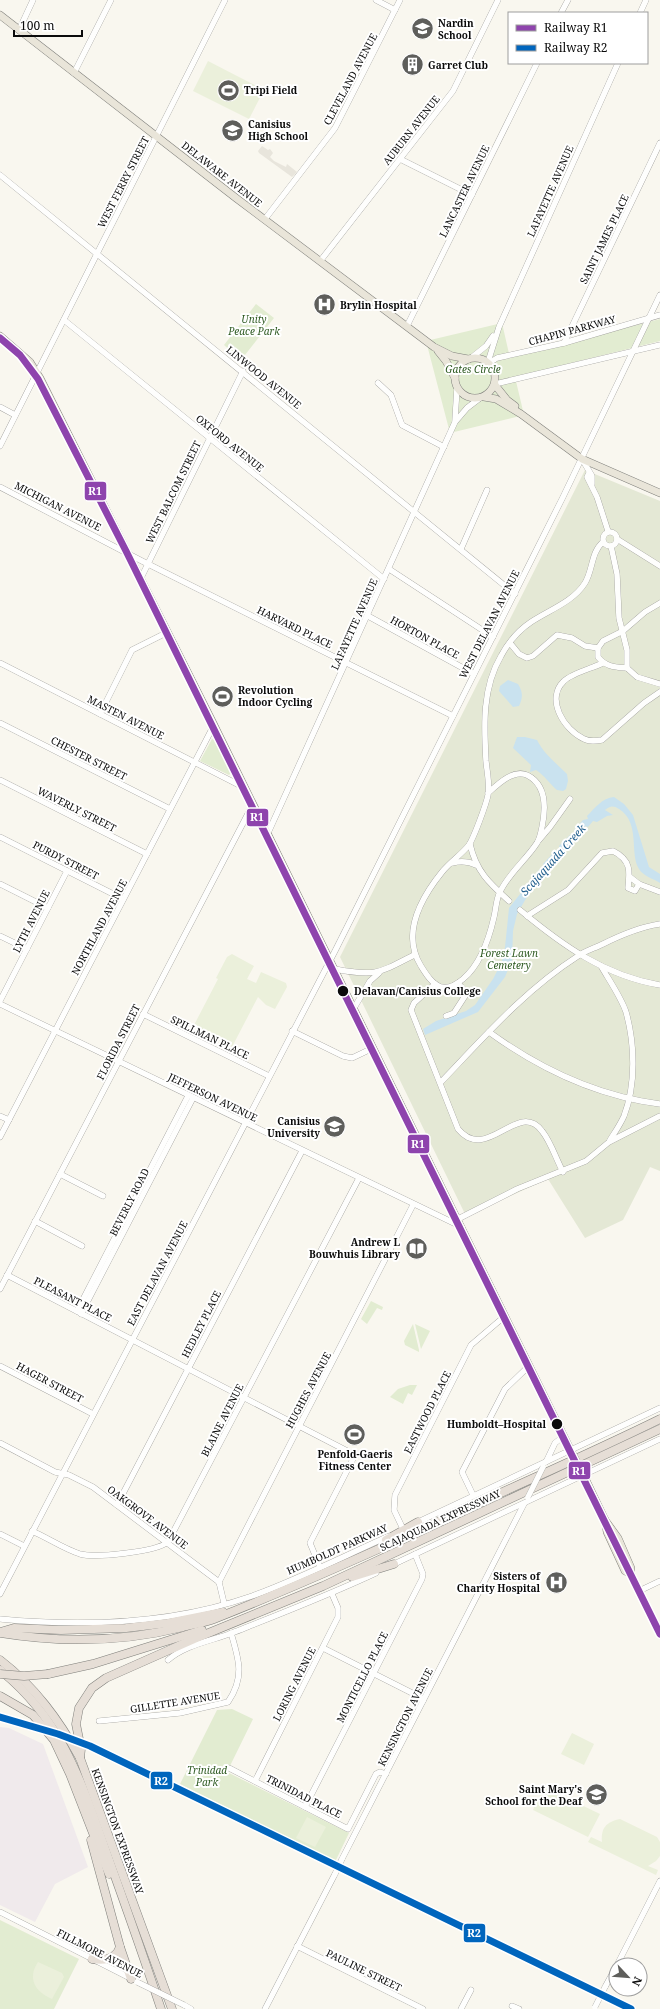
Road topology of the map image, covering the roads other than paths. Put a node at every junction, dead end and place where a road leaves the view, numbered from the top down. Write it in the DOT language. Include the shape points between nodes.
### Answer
graph roads {
  1 [pos="33,0"];
  2 [pos="111,0"];
  3 [pos="225,0"];
  4 [pos="376,0"];
  5 [pos="400,0"];
  6 [pos="498,0"];
  7 [pos="568,0"];
  8 [pos="646,0"];
  9 [pos="395,10"];
  10 [pos="562,12"];
  11 [pos="640,12"];
  12 [pos="0,16"];
  13 [pos="19,30"];
  14 [pos="537,64"];
  15 [pos="618,64"];
  16 [pos="74,73"];
  17 [pos="156,136"];
  18 [pos="660,143"];
  19 [pos="400,159"];
  20 [pos="0,175"];
  21 [pos="472,195"];
  22 [pos="265,219"];
  23 [pos="97,254"];
  24 [pos="321,260"];
  25 [pos="660,295"];
  26 [pos="660,316"];
  27 [pos="649,319"];
  28 [pos="64,320"];
  29 [pos="407,326"];
  30 [pos="499,327"];
  31 [pos="0,336"];
  32 [pos="564,342"];
  33 [pos="660,344"];
  34 [pos="434,347"];
  35 [pos="633,351"];
  36 [pos="470,359"];
  37 [pos="489,363"];
  38 [pos="243,371"];
  39 [pos="37,372"];
  40 [pos="455,378"];
  41 [pos="378,383"];
  42 [pos="495,385"];
  43 [pos="457,388"];
  44 [pos="482,397"];
  45 [pos="0,407"];
  46 [pos="521,414"];
  47 [pos="15,415"];
  48 [pos="455,422"];
  49 [pos="210,438"];
  50 [pos="0,446"];
  51 [pos="444,447"];
  52 [pos="582,459"];
  53 [pos="0,487"];
  54 [pos="487,490"];
  55 [pos="660,493"];
  56 [pos="415,511"];
  57 [pos="608,531"];
  58 [pos="617,539"];
  59 [pos="603,542"];
  60 [pos="611,546"];
  61 [pos="461,549"];
  62 [pos="128,553"];
  63 [pos="148,564"];
  64 [pos="660,566"];
  65 [pos="389,569"];
  66 [pos="141,578"];
  67 [pos="384,579"];
  68 [pos="515,594"];
  69 [pos="660,603"];
  70 [pos="368,616"];
  71 [pos="622,631"];
  72 [pos="168,632"];
  73 [pos="493,637"];
  74 [pos="510,643"];
  75 [pos="598,648"];
  76 [pos="347,663"];
  77 [pos="603,663"];
  78 [pos="0,664"];
  79 [pos="627,668"];
  80 [pos="474,674"];
  81 [pos="660,684"];
  82 [pos="660,692"];
  83 [pos="100,714"];
  84 [pos="454,716"];
  85 [pos="0,723"];
  86 [pos="214,725"];
  87 [pos="195,762"];
  88 [pos="0,780"];
  89 [pos="245,788"];
  90 [pos="488,793"];
  91 [pos="570,799"];
  92 [pos="253,804"];
  93 [pos="170,809"];
  94 [pos="268,834"];
  95 [pos="0,837"];
  96 [pos="539,841"];
  97 [pos="470,844"];
  98 [pos="146,854"];
  99 [pos="450,864"];
  100 [pos="476,866"];
  101 [pos="67,871"];
  102 [pos="630,877"];
  103 [pos="0,884"];
  104 [pos="639,884"];
  105 [pos="660,892"];
  106 [pos="499,893"];
  107 [pos="123,900"];
  108 [pos="509,901"];
  109 [pos="48,908"];
  110 [pos="520,910"];
  111 [pos="527,916"];
  112 [pos="660,924"];
  113 [pos="0,936"];
  114 [pos="27,949"];
  115 [pos="579,955"];
  116 [pos="414,956"];
  117 [pos="330,960"];
  118 [pos="601,966"];
  119 [pos="335,968"];
  120 [pos="379,973"];
  121 [pos="458,982"];
  122 [pos="435,984"];
  123 [pos="660,985"];
  124 [pos="0,1002"];
  125 [pos="354,1008"];
  126 [pos="143,1014"];
  127 [pos="446,1016"];
  128 [pos="55,1030"];
  129 [pos="292,1031"];
  130 [pos="489,1032"];
  131 [pos="373,1048"];
  132 [pos="118,1062"];
  133 [pos="269,1076"];
  134 [pos="441,1082"];
  135 [pos="191,1097"];
  136 [pos="629,1099"];
  137 [pos="660,1104"];
  138 [pos="0,1116"];
  139 [pos="660,1116"];
  140 [pos="9,1120"];
  141 [pos="245,1123"];
  142 [pos="0,1137"];
  143 [pos="609,1142"];
  144 [pos="302,1151"];
  145 [pos="563,1172"];
  146 [pos="60,1174"];
  147 [pos="359,1178"];
  148 [pos="103,1196"];
  149 [pos="413,1205"];
  150 [pos="458,1219"];
  151 [pos="35,1221"];
  152 [pos="462,1227"];
  153 [pos="82,1246"];
  154 [pos="7,1275"];
  155 [pos="0,1289"];
  156 [pos="79,1312"];
  157 [pos="505,1316"];
  158 [pos="132,1339"];
  159 [pos="0,1366"];
  160 [pos="529,1366"];
  161 [pos="188,1368"];
  162 [pos="244,1398"];
  163 [pos="660,1408"];
  164 [pos="93,1414"];
  165 [pos="660,1419"];
  166 [pos="299,1426"];
  167 [pos="660,1429"];
  168 [pos="564,1436"];
  169 [pos="660,1439"];
  170 [pos="0,1443"];
  171 [pos="571,1451"];
  172 [pos="546,1461"];
  173 [pos="62,1473"];
  174 [pos="582,1474"];
  175 [pos="473,1495"];
  176 [pos="524,1503"];
  177 [pos="117,1505"];
  178 [pos="418,1522"];
  179 [pos="403,1529"];
  180 [pos="32,1531"];
  181 [pos="0,1534"];
  182 [pos="168,1542"];
  183 [pos="24,1546"];
  184 [pos="366,1554"];
  185 [pos="415,1554"];
  186 [pos="394,1564"];
  187 [pos="320,1567"];
  188 [pos="660,1581"];
  189 [pos="219,1582"];
  190 [pos="323,1586"];
  191 [pos="639,1591"];
  192 [pos="0,1594"];
  193 [pos="332,1594"];
  194 [pos="224,1604"];
  195 [pos="228,1612"];
  196 [pos="0,1619"];
  197 [pos="226,1626"];
  198 [pos="0,1632"];
  199 [pos="231,1633"];
  200 [pos="660,1634"];
  201 [pos="323,1648"];
  202 [pos="0,1660"];
  203 [pos="168,1660"];
  204 [pos="0,1670"];
  205 [pos="0,1674"];
  206 [pos="374,1674"];
  207 [pos="0,1697"];
  208 [pos="423,1701"];
  209 [pos="99,1721"];
  210 [pos="80,1758"];
  211 [pos="229,1768"];
  212 [pos="386,1774"];
  213 [pos="255,1781"];
  214 [pos="82,1804"];
  215 [pos="306,1807"];
  216 [pos="660,1881"];
  217 [pos="0,1912"];
  218 [pos="135,1935"];
  219 [pos="297,1946"];
  220 [pos="120,1947"];
  221 [pos="621,1957"];
  222 [pos="92,1959"];
  223 [pos="134,1980"];
  224 [pos="608,1981"];
  225 [pos="470,1990"];
  226 [pos="512,2006"];
  227 [pos="595,2008"];
  228 [pos="162,2009"];
  229 [pos="172,2009"];
  230 [pos="191,2009"];
  231 [pos="265,2009"];
  232 [pos="423,2009"];
  233 [pos="461,2009"];
  234 [pos="519,2009"];
  1 -- 13 [label="street"];
  2 -- 16 [label="street"];
  3 -- 17 [label="street, WEST FERRY STREET"];
  4 -- 9 [label="street"];
  5 -- 9 [label="street, CLEVELAND AVENUE"];
  6 -- 19 [label="street, AUBURN AVENUE" via="453,91"];
  7 -- 10 [label="street"];
  8 -- 11 [label="street"];
  9 -- 22 [label="street, CLEVELAND AVENUE" via="335,128"];
  12 -- 13 [label="main road, DELAWARE AVENUE"];
  13 -- 16 [label="main road, DELAWARE AVENUE"];
  14 -- 21 [label="street, LANCASTER AVENUE"];
  15 -- 30 [label="street, LAFAYETTE AVENUE"];
  16 -- 17 [label="main road, DELAWARE AVENUE"];
  17 -- 22 [label="main road, DELAWARE AVENUE"];
  17 -- 23 [label="street, WEST FERRY STREET"];
  18 -- 32 [label="street, SAINT JAMES PLACE"];
  19 -- 21 [label="street"];
  19 -- 24 [label="street, AUBURN AVENUE"];
  20 -- 23 [label="street, LINWOOD AVENUE"];
  21 -- 29 [label="street, LANCASTER AVENUE"];
  22 -- 24 [label="main road, DELAWARE AVENUE"];
  23 -- 28 [label="street, WEST FERRY STREET"];
  23 -- 38 [label="street, LINWOOD AVENUE"];
  24 -- 29 [label="main road, DELAWARE AVENUE"];
  25 -- 27 [label="street, WEST DELAVAN AVENUE"];
  26 -- 27 [label="street, CHAPIN PARKWAY"];
  27 -- 32 [label="street, CHAPIN PARKWAY"];
  27 -- 35 [label="street, WEST DELAVAN AVENUE"];
  28 -- 39 [label="street, WEST FERRY STREET"];
  28 -- 49 [label="street, OXFORD AVENUE"];
  29 -- 34 [label="main road, DELAWARE AVENUE"];
  30 -- 36 [label="street, LAFAYETTE AVENUE" via="486,346"];
  30 -- 37 [label="street, LAFAYETTE AVENUE"];
  31 -- 39 [label="main road" via="30,362"];
  32 -- 37 [label="street, CHAPIN PARKWAY" via="497,358"];
  33 -- 35 [label="street"];
  34 -- 36 [label="main road, DELAWARE AVENUE" via="452,356"];
  34 -- 40 [label="main road, DELAWARE AVENUE" via="446,361"];
  35 -- 42 [label="street"];
  35 -- 52 [label="street, WEST DELAVAN AVENUE"];
  36 -- 37 [label="main road" via="482,359"];
  36 -- 40 [label="main road" via="459,367"];
  37 -- 42 [label="main road" via="496,375"];
  38 -- 49 [label="street, WEST BALCOM STREET"];
  38 -- 56 [label="street, LINWOOD AVENUE"];
  39 -- 47 [label="street, WEST FERRY STREET"];
  39 -- 62 [label="main road"];
  40 -- 43 [label="main road"];
  41 -- 51 [label="street" via="391,395 402,425"];
  42 -- 44 [label="main road"];
  42 -- 46 [label="main road"];
  43 -- 44 [label="main road" via="468,397"];
  43 -- 48 [label="street, LAFAYETTE AVENUE"];
  44 -- 46 [label="main road" via="500,402"];
  44 -- 48 [label="street, LAFAYETTE AVENUE" via="467,408"];
  45 -- 47 [label="street"];
  46 -- 52 [label="main road"];
  47 -- 50 [label="street, WEST FERRY STREET"];
  48 -- 51 [label="street, LAFAYETTE AVENUE"];
  49 -- 63 [label="street, WEST BALCOM STREET"];
  49 -- 67 [label="street, OXFORD AVENUE"];
  51 -- 56 [label="street, LAFAYETTE AVENUE"];
  52 -- 55 [label="main road"];
  52 -- 57 [label="street" via="592,476 592,484"];
  52 -- 68 [label="street, WEST DELAVAN AVENUE"];
  53 -- 62 [label="street, MICHIGAN AVENUE"];
  54 -- 61 [label="street"];
  56 -- 61 [label="street, LINWOOD AVENUE"];
  56 -- 65 [label="street, LAFAYETTE AVENUE"];
  57 -- 58 [label="street" via="614,532"];
  57 -- 59 [label="street" via="603,536"];
  58 -- 60 [label="street"];
  58 -- 64 [label="street"];
  59 -- 60 [label="street"];
  59 -- 74 [label="street" via="595,554 585,583 578,591 568,600 530,622"];
  60 -- 71 [label="street" via="617,574"];
  61 -- 68 [label="street, LINWOOD AVENUE"];
  62 -- 63 [label="street, HARVARD PLACE"];
  62 -- 66 [label="main road"];
  63 -- 66 [label="street, WEST BALCOM STREET"];
  63 -- 76 [label="street, HARVARD PLACE"];
  65 -- 67 [label="street, LAFAYETTE AVENUE"];
  65 -- 73 [label="street"];
  66 -- 72 [label="main road"];
  67 -- 70 [label="street, LAFAYETTE AVENUE"];
  68 -- 73 [label="street, WEST DELAVAN AVENUE"];
  69 -- 71 [label="street"];
  70 -- 76 [label="street, LAFAYETTE AVENUE"];
  70 -- 80 [label="street, HORTON PLACE"];
  71 -- 75 [label="street" via="604,641"];
  71 -- 79 [label="street"];
  72 -- 83 [label="street" via="132,650"];
  72 -- 86 [label="main road"];
  73 -- 80 [label="street, WEST DELAVAN AVENUE"];
  74 -- 75 [label="street" via="519,654 527,658 557,635 572,638 585,646"];
  74 -- 90 [label="street" via="492,675 486,697 483,722"];
  75 -- 77 [label="street" via="598,657"];
  76 -- 84 [label="street, HARVARD PLACE"];
  76 -- 94 [label="street, LAFAYETTE AVENUE"];
  77 -- 79 [label="street"];
  77 -- 82 [label="street" via="569,677 559,688 558,715 585,740 602,740"];
  78 -- 83 [label="street, MASTEN AVENUE"];
  79 -- 81 [label="street" via="637,677"];
  80 -- 84 [label="street, WEST DELAVAN AVENUE"];
  83 -- 87 [label="street, MASTEN AVENUE"];
  84 -- 117 [label="street, WEST DELAVAN AVENUE"];
  85 -- 93 [label="street, CHESTER STREET"];
  86 -- 87 [label="street, NORTHLAND AVENUE"];
  86 -- 89 [label="main road"];
  87 -- 89 [label="street, MASTEN AVENUE"];
  87 -- 93 [label="street, NORTHLAND AVENUE"];
  88 -- 98 [label="street, WAVERLY STREET"];
  89 -- 92 [label="main road"];
  90 -- 96 [label="street" via="513,775 524,774 534,779 541,788 544,801"];
  90 -- 97 [label="street"];
  91 -- 96 [label="street"];
  92 -- 94 [label="main road"];
  92 -- 126 [label="street, FLORIDA STREET"];
  93 -- 98 [label="street, NORTHLAND AVENUE"];
  94 -- 117 [label="main road"];
  95 -- 101 [label="street, PURDY STREET"];
  96 -- 106 [label="street"];
  97 -- 99 [label="street"];
  97 -- 100 [label="street"];
  98 -- 107 [label="street, NORTHLAND AVENUE"];
  99 -- 100 [label="street" via="461,861"];
  99 -- 116 [label="street" via="442,872 413,922"];
  100 -- 106 [label="street"];
  101 -- 107 [label="street, PURDY STREET"];
  101 -- 109 [label="street, LYTH AVENUE"];
  102 -- 104 [label="street"];
  102 -- 104 [label="street" via="629,889 635,891"];
  102 -- 111 [label="street" via="627,864 620,854 613,851 602,853 568,890"];
  103 -- 109 [label="street"];
  104 -- 105 [label="street"];
  106 -- 108 [label="street"];
  106 -- 121 [label="street" via="488,937 477,964"];
  107 -- 128 [label="street, NORTHLAND AVENUE"];
  109 -- 114 [label="street, LYTH AVENUE"];
  110 -- 111 [label="street"];
  111 -- 115 [label="street"];
  112 -- 115 [label="street" via="633,931"];
  113 -- 114 [label="street"];
  114 -- 124 [label="street, LYTH AVENUE"];
  115 -- 118 [label="street"];
  115 -- 130 [label="street" via="520,1000"];
  116 -- 120 [label="street"];
  116 -- 122 [label="street"];
  117 -- 119 [label="main road"];
  117 -- 129 [label="street, EAST DELAVAN AVENUE"];
  118 -- 123 [label="street" via="638,981"];
  118 -- 136 [label="street" via="625,1011 632,1051"];
  119 -- 120 [label="street" via="369,974"];
  119 -- 125 [label="main road"];
  120 -- 125 [label="street" via="370,981"];
  121 -- 122 [label="street" via="448,988"];
  121 -- 127 [label="street" via="465,996 454,1013"];
  122 -- 134 [label="street" via="414,1003 411,1010"];
  124 -- 128 [label="street, JEFFERSON AVENUE"];
  125 -- 131 [label="main road"];
  126 -- 132 [label="street, FLORIDA STREET"];
  126 -- 133 [label="street, SPILLMAN PLACE"];
  128 -- 132 [label="street, JEFFERSON AVENUE"];
  128 -- 140 [label="street, NORTHLAND AVENUE"];
  129 -- 131 [label="street" via="343,1056 360,1055"];
  129 -- 133 [label="street, EAST DELAVAN AVENUE"];
  130 -- 134 [label="street"];
  130 -- 136 [label="street" via="548,1069 592,1088"];
  131 -- 150 [label="main road"];
  132 -- 135 [label="street, JEFFERSON AVENUE"];
  132 -- 146 [label="street, FLORIDA STREET"];
  133 -- 141 [label="street, EAST DELAVAN AVENUE"];
  134 -- 145 [label="street" via="444,1098 458,1129 464,1136 472,1141 480,1141 519,1122 537,1125 543,1131"];
  135 -- 141 [label="street, JEFFERSON AVENUE"];
  135 -- 156 [label="street, BEVERLY ROAD"];
  136 -- 137 [label="street"];
  136 -- 143 [label="street"];
  138 -- 140 [label="street"];
  139 -- 143 [label="street"];
  140 -- 142 [label="street, NORTHLAND AVENUE"];
  141 -- 144 [label="street, JEFFERSON AVENUE"];
  141 -- 158 [label="street, EAST DELAVAN AVENUE"];
  143 -- 145 [label="street" via="586,1161"];
  144 -- 147 [label="street, JEFFERSON AVENUE"];
  144 -- 161 [label="street, HEDLEY PLACE"];
  145 -- 150 [label="street" via="517,1189"];
  146 -- 148 [label="street"];
  146 -- 151 [label="street, FLORIDA STREET"];
  147 -- 149 [label="street, JEFFERSON AVENUE"];
  147 -- 162 [label="street, BLAINE AVENUE"];
  149 -- 152 [label="street, JEFFERSON AVENUE"];
  149 -- 166 [label="street, HUGHES AVENUE"];
  150 -- 152 [label="main road"];
  151 -- 153 [label="street"];
  151 -- 154 [label="street, FLORIDA STREET"];
  152 -- 157 [label="main road"];
  154 -- 155 [label="street, FLORIDA STREET"];
  154 -- 156 [label="street, PLEASANT PLACE"];
  156 -- 158 [label="street, PLEASANT PLACE"];
  157 -- 160 [label="main road"];
  157 -- 179 [label="street, EASTWOOD PLACE" via="471,1345 395,1495 394,1510"];
  158 -- 161 [label="street, PLEASANT PLACE"];
  158 -- 164 [label="street, EAST DELAVAN AVENUE"];
  159 -- 164 [label="street, HAGER STREET"];
  160 -- 168 [label="main road"];
  160 -- 175 [label="street" via="505,1388 462,1472"];
  161 -- 162 [label="street, PLEASANT PLACE"];
  161 -- 177 [label="street, HEDLEY PLACE"];
  162 -- 166 [label="street, PLEASANT PLACE"];
  162 -- 182 [label="street, BLAINE AVENUE"];
  163 -- 171 [label="street, HUMBOLDT PARKWAY"];
  164 -- 173 [label="street, EAST DELAVAN AVENUE"];
  165 -- 184 [label="highway, SCAJAQUADA EXPRESSWAY"];
  166 -- 187 [label="street, PLEASANT PLACE" via="355,1455 310,1543"];
  166 -- 189 [label="street, HUGHES AVENUE"];
  167 -- 190 [label="highway, SCAJAQUADA EXPRESSWAY"];
  168 -- 171 [label="main road"];
  168 -- 172 [label="street, KENSINGTON AVENUE" via="555,1443"];
  169 -- 174 [label="street"];
  170 -- 173 [label="street, OAKGROVE AVENUE" via="55,1472"];
  171 -- 172 [label="street, HUMBOLDT PARKWAY"];
  171 -- 174 [label="main road, bridge"];
  172 -- 175 [label="street, HUMBOLDT PARKWAY"];
  172 -- 176 [label="street, KENSINGTON AVENUE, bridge"];
  173 -- 177 [label="street, OAKGROVE AVENUE" via="93,1487"];
  173 -- 180 [label="street, EAST DELAVAN AVENUE"];
  174 -- 176 [label="street"];
  174 -- 191 [label="main road" via="606,1520 607,1532 623,1565 631,1574"];
  175 -- 178 [label="street, HUMBOLDT PARKWAY"];
  176 -- 185 [label="street"];
  176 -- 208 [label="street, KENSINGTON AVENUE"];
  177 -- 182 [label="street, OAKGROVE AVENUE"];
  178 -- 179 [label="street, HUMBOLDT PARKWAY"];
  178 -- 184 [label="highway" via="376,1545"];
  179 -- 187 [label="street, HUMBOLDT PARKWAY"];
  180 -- 182 [label="street" via="75,1552 88,1555 142,1550"];
  180 -- 183 [label="street, EAST DELAVAN AVENUE"];
  181 -- 183 [label="street"];
  182 -- 189 [label="street, OAKGROVE AVENUE"];
  183 -- 192 [label="street, EAST DELAVAN AVENUE"];
  184 -- 195 [label="highway, SCAJAQUADA EXPRESSWAY" via="293,1587"];
  185 -- 186 [label="street"];
  185 -- 206 [label="street, MONTICELLO PLACE" via="423,1577"];
  186 -- 190 [label="highway"];
  186 -- 193 [label="street"];
  187 -- 194 [label="street, HUMBOLDT PARKWAY" via="251,1596"];
  188 -- 191 [label="street"];
  189 -- 194 [label="street"];
  190 -- 197 [label="highway, SCAJAQUADA EXPRESSWAY"];
  191 -- 200 [label="main road"];
  193 -- 199 [label="street"];
  193 -- 201 [label="street, LORING AVENUE" via="338,1608 338,1617"];
  194 -- 196 [label="street, HUMBOLDT PARKWAY" via="152,1619 123,1622 55,1623"];
  195 -- 198 [label="highway" via="168,1623 112,1629 18,1628"];
  195 -- 198 [label="highway" via="214,1619 178,1628 119,1638 54,1639"];
  197 -- 205 [label="highway, bridge" via="218,1626 93,1664 48,1674"];
  197 -- 210 [label="highway" via="113,1675 92,1688 82,1701 77,1716"];
  199 -- 203 [label="street" via="193,1646"];
  199 -- 209 [label="street, GILLETTE AVENUE" via="239,1660 240,1674 228,1702 180,1713"];
  201 -- 206 [label="street"];
  201 -- 213 [label="street, LORING AVENUE"];
  202 -- 210 [label="highway, KENSINGTON EXPRESSWAY" via="41,1698 62,1726"];
  204 -- 218 [label="highway, KENSINGTON EXPRESSWAY" via="22,1689 42,1712 71,1758"];
  206 -- 208 [label="street" via="420,1697"];
  206 -- 215 [label="street, MONTICELLO PLACE"];
  207 -- 214 [label="highway" via="27,1711 42,1724 62,1754"];
  208 -- 212 [label="street, KENSINGTON AVENUE"];
  210 -- 229 [label="highway, KENSINGTON EXPRESSWAY"];
  211 -- 213 [label="street, TRINIDAD PLACE"];
  212 -- 215 [label="street, TRINIDAD PLACE" via="376,1774 348,1829"];
  212 -- 219 [label="street, KENSINGTON AVENUE, bridge"];
  213 -- 215 [label="street, TRINIDAD PLACE"];
  214 -- 218 [label="highway"];
  214 -- 220 [label="highway" via="82,1814"];
  216 -- 221 [label="street"];
  217 -- 222 [label="street, FILLMORE AVENUE"];
  218 -- 228 [label="highway, KENSINGTON EXPRESSWAY"];
  219 -- 231 [label="street, KENSINGTON AVENUE"];
  219 -- 232 [label="street, PAULINE STREET"];
  220 -- 222 [label="highway" via="117,1954 111,1958 101,1961"];
  220 -- 223 [label="highway"];
  222 -- 223 [label="street, FILLMORE AVENUE"];
  223 -- 230 [label="street, FILLMORE AVENUE, bridge"];
  224 -- 227 [label="street, bridge"];
  225 -- 233 [label="street"];
  226 -- 234 [label="street"];
}
